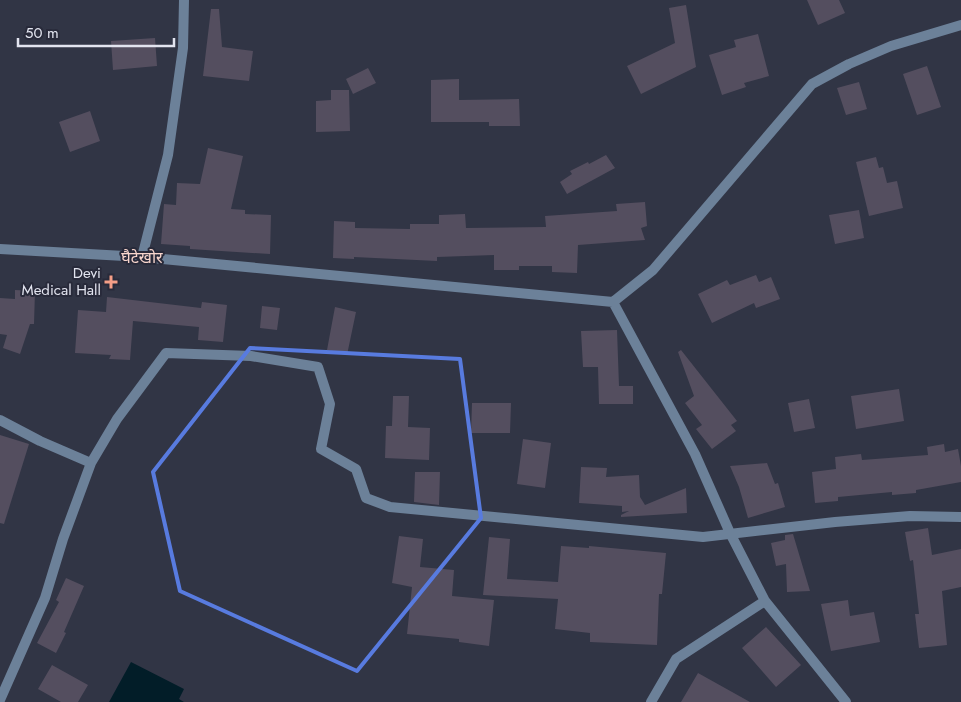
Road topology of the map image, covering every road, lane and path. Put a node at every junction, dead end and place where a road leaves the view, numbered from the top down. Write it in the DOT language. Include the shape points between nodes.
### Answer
graph roads {
  1 [pos="184,0"];
  2 [pos="961,25"];
  3 [pos="0,249"];
  4 [pos="142,257"];
  5 [pos="613,302"];
  6 [pos="0,420"];
  7 [pos="91,463"];
  8 [pos="961,517"];
  9 [pos="730,533"];
  10 [pos="765,601"];
  11 [pos="0,700"];
  12 [pos="651,702"];
  13 [pos="846,702"];
  1 -- 4 [label="street" via="183,48 168,155"];
  2 -- 5 [label="street" via="891,46 812,84 653,270"];
  3 -- 4 [label="street"];
  4 -- 5 [label="street"];
  5 -- 9 [label="street" via="695,454"];
  6 -- 7 [label="street"];
  7 -- 9 [label="street" via="117,418 166,353 251,356 318,367 330,404 321,449 356,469 366,498 390,507 703,537"];
  7 -- 11 [label="street" via="45,598"];
  8 -- 9 [label="street" via="901,517"];
  9 -- 10 [label="street"];
  10 -- 12 [label="street" via="676,660"];
  10 -- 13 [label="street"];
}
